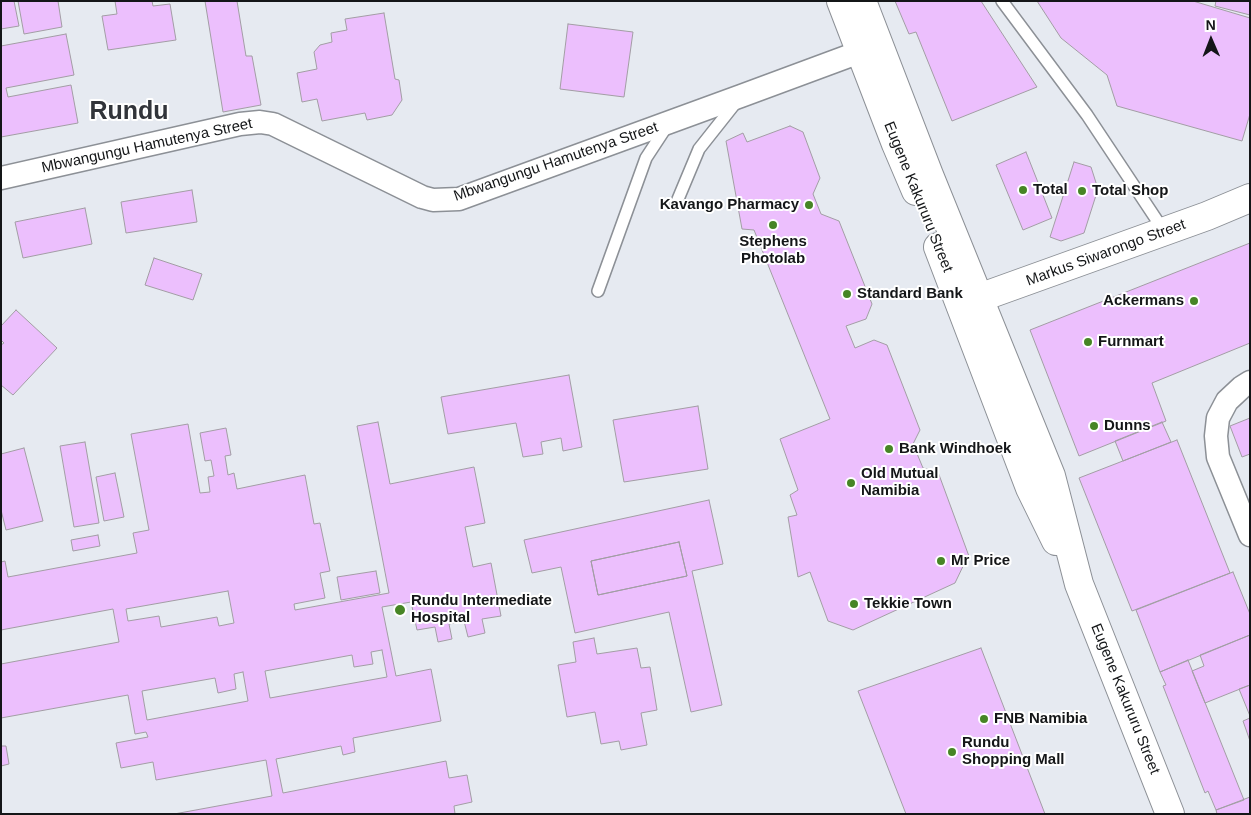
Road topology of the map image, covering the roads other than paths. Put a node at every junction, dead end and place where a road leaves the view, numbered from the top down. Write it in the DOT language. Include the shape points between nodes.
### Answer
graph roads {
  1 [pos="841,1"];
  2 [pos="862,1"];
  3 [pos="1002,1"];
  4 [pos="870,48"];
  5 [pos="741,96"];
  6 [pos="669,122"];
  7 [pos="1,178"];
  8 [pos="1250,198"];
  9 [pos="676,204"];
  10 [pos="1164,232"];
  11 [pos="598,291"];
  12 [pos="970,302"];
  13 [pos="1250,382"];
  14 [pos="1250,535"];
  15 [pos="1170,814"];
  1 -- 4 [label="main road, Eugene Kakururu Street"];
  2 -- 4 [label="main road, Eugene Kakururu Street"];
  3 -- 10 [label="lane" via="1086,116"];
  4 -- 5 [label="street, Mbwangungu Hamutenya Street"];
  4 -- 12 [label="main road, Eugene Kakururu Street" via="929,175"];
  5 -- 6 [label="street, Mbwangungu Hamutenya Street"];
  5 -- 9 [label="lane" via="699,149"];
  6 -- 7 [label="street, Mbwangungu Hamutenya Street" via="459,199 422,197 273,124 260,122"];
  6 -- 11 [label="lane" via="646,158"];
  8 -- 10 [label="main road, Markus Siwarongo Street"];
  10 -- 12 [label="main road, Markus Siwarongo Street"];
  12 -- 15 [label="main road, Eugene Kakururu Street" via="1051,476 1079,584"];
  13 -- 14 [label="street" via="1227,401 1218,418 1216,436 1218,457"];
}
